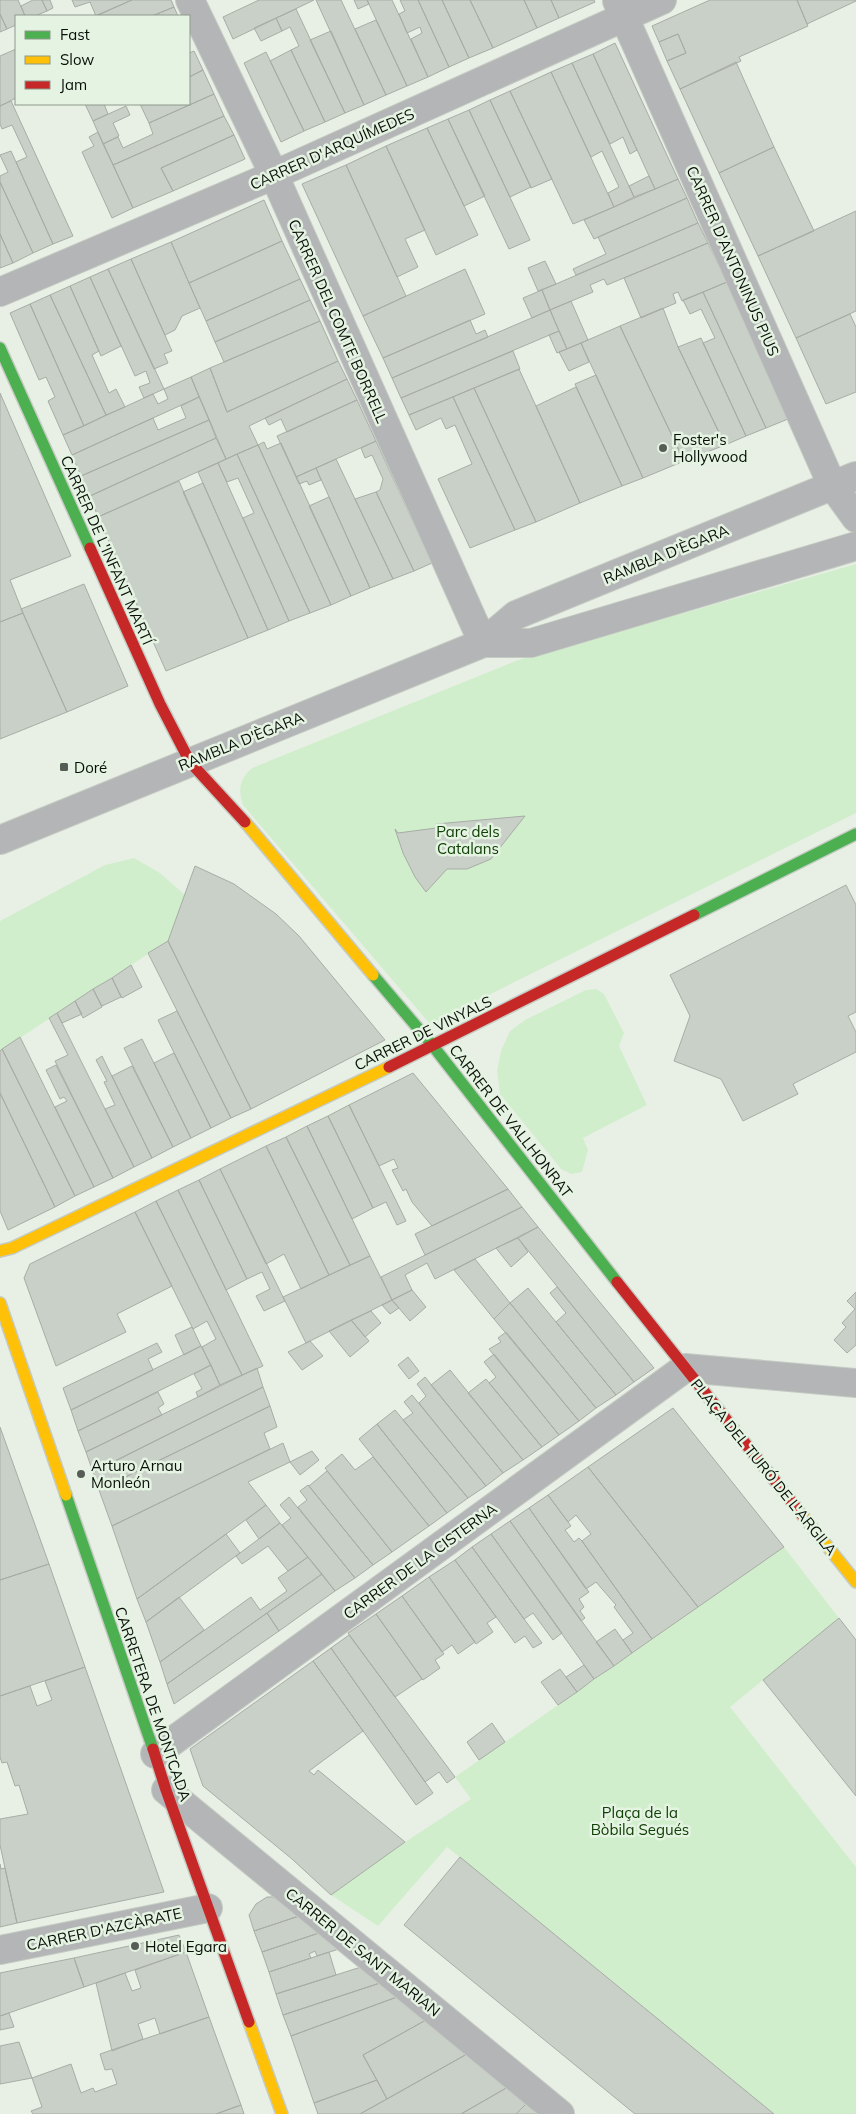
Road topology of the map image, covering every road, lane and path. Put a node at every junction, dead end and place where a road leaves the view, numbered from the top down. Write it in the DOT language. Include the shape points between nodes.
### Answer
graph roads {
  1 [pos="190,0"];
  2 [pos="662,0"];
  3 [pos="621,9"];
  4 [pos="274,175"];
  5 [pos="0,292"];
  6 [pos="0,348"];
  7 [pos="844,480"];
  8 [pos="856,518"];
  9 [pos="856,546"];
  10 [pos="483,643"];
  11 [pos="190,762"];
  12 [pos="856,834"];
  13 [pos="0,840"];
  14 [pos="434,1046"];
  15 [pos="0,1251"];
  16 [pos="0,1303"];
  17 [pos="685,1368"];
  18 [pos="856,1384"];
  19 [pos="856,1582"];
  20 [pos="155,1754"];
  21 [pos="166,1790"];
  22 [pos="208,1908"];
  23 [pos="0,1950"];
  24 [pos="282,2114"];
  25 [pos="560,2114"];
  1 -- 4 [label="street, CARRER DEL COMTE BORRELL"];
  2 -- 3 [label="street, CARRER D'ARQUÍMEDES"];
  3 -- 4 [label="street, CARRER D'ARQUÍMEDES"];
  3 -- 7 [label="street, CARRER D'ANTONINUS PIUS"];
  4 -- 5 [label="street, CARRER D'ARQUÍMEDES"];
  4 -- 10 [label="street, CARRER DEL COMTE BORRELL"];
  6 -- 11 [label="street, CARRER DE L'INFANT MARTÍ" via="160,704"];
  7 -- 8 [label="street, CARRER D'ANTONINUS PIUS"];
  7 -- 10 [label="street, RAMBLA D'ÈGARA" via="516,615"];
  9 -- 10 [label="street, RAMBLA D'ÈGARA" via="531,643"];
  10 -- 11 [label="street, RAMBLA D'ÈGARA"];
  11 -- 13 [label="street, RAMBLA D'ÈGARA"];
  11 -- 14 [label="street, CARRER DE VALLHONRAT" via="245,822"];
  12 -- 14 [label="street, CARRER DE VINYALS"];
  14 -- 15 [label="street, CARRER DE VINYALS"];
  14 -- 17 [label="street, CARRER DE VALLHONRAT"];
  16 -- 20 [label="street, CARRETERA DE MONTCADA"];
  17 -- 18 [label="street, PLAÇA DEL TURÓ DE L'ARGILA"];
  17 -- 19 [label="street, PLAÇA DEL TURÓ DE L'ARGILA"];
  17 -- 20 [label="street, CARRER DE LA CISTERNA"];
  20 -- 21 [label="street, CARRETERA DE MONTCADA"];
  21 -- 22 [label="street, CARRETERA DE MONTCADA"];
  21 -- 25 [label="street, CARRER DE SANT MARIAN"];
  22 -- 23 [label="street, CARRER D'AZCÀRATE"];
  22 -- 24 [label="street, CARRETERA DE MONTCADA"];
}
